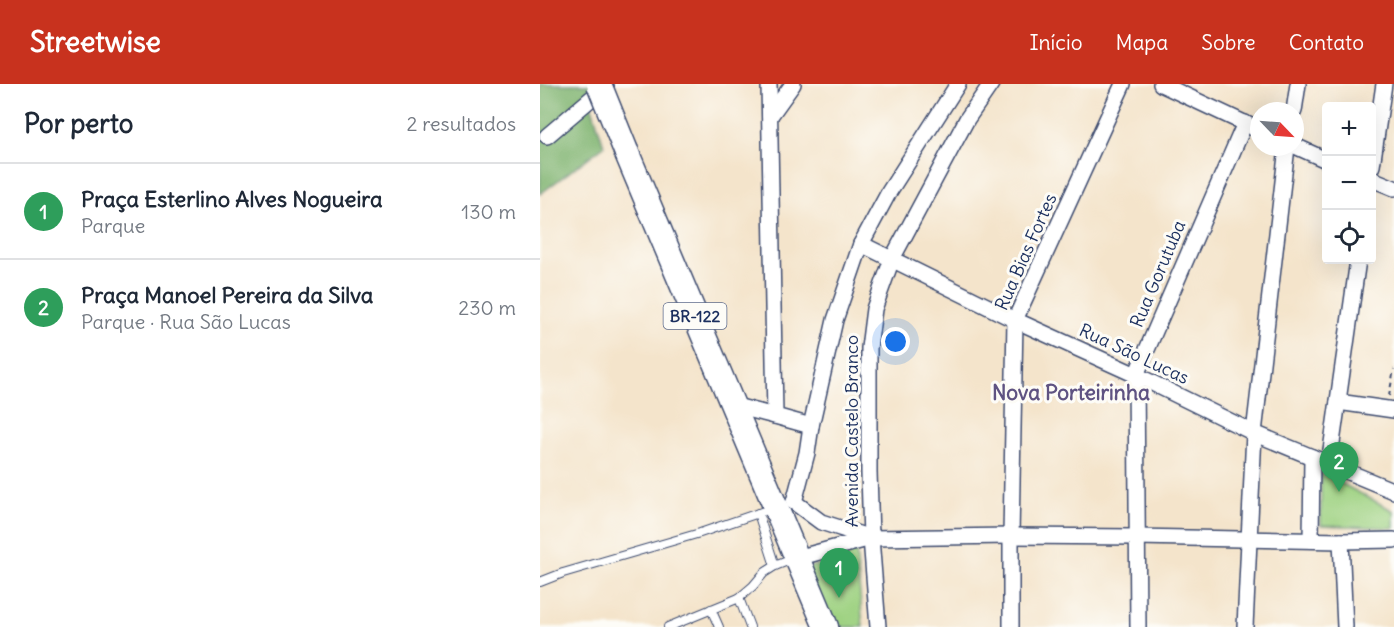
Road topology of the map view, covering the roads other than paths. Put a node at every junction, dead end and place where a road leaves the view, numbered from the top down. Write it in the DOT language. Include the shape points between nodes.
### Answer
graph roads {
  1 [pos="599,84"];
  2 [pos="608,84"];
  3 [pos="769,84"];
  4 [pos="793,84"];
  5 [pos="958,84"];
  6 [pos="991,84"];
  7 [pos="1123,84"];
  8 [pos="1161,84"];
  9 [pos="1298,84"];
  10 [pos="1384,84"];
  11 [pos="1295,102"];
  12 [pos="770,116"];
  13 [pos="1250,125"];
  14 [pos="1250,130"];
  15 [pos="547,136"];
  16 [pos="1304,150"];
  17 [pos="1286,156"];
  18 [pos="1373,156"];
  19 [pos="1322,158"];
  20 [pos="1376,181"];
  21 [pos="1394,188"];
  22 [pos="861,243"];
  23 [pos="892,259"];
  24 [pos="1357,264"];
  25 [pos="1015,320"];
  26 [pos="1136,375"];
  27 [pos="1338,402"];
  28 [pos="732,405"];
  29 [pos="1390,409"];
  30 [pos="775,416"];
  31 [pos="811,426"];
  32 [pos="1254,433"];
  33 [pos="1312,457"];
  34 [pos="1329,464"];
  35 [pos="1394,491"];
  36 [pos="776,508"];
  37 [pos="1011,536"];
  38 [pos="1136,537"];
  39 [pos="871,538"];
  40 [pos="1249,539"];
  41 [pos="1311,540"];
  42 [pos="1394,540"];
  43 [pos="1341,541"];
  44 [pos="786,562"];
  45 [pos="540,582"];
  46 [pos="739,598"];
  47 [pos="711,609"];
  48 [pos="686,624"];
  49 [pos="668,627"];
  50 [pos="719,627"];
  51 [pos="750,627"];
  52 [pos="826,627"];
  53 [pos="878,627"];
  54 [pos="1011,627"];
  55 [pos="1138,627"];
  56 [pos="1245,627"];
  57 [pos="1345,627"];
  1 -- 28 [label="main road, BR-122, bridge"];
  2 -- 15 [label="street"];
  3 -- 12 [label="street"];
  4 -- 12 [label="street"];
  5 -- 22 [label="street, Avenida Castelo Branco"];
  6 -- 23 [label="street, Avenida Castelo Branco" via="966,119"];
  7 -- 25 [label="street, Rua Bias Fortes"];
  8 -- 13 [label="street"];
  9 -- 11 [label="street"];
  10 -- 18 [label="street"];
  12 -- 30 [label="street"];
  14 -- 26 [label="street, Rua Gorutuba"];
  16 -- 19 [label="street"];
  17 -- 32 [label="street"];
  20 -- 21 [label="street"];
  22 -- 23 [label="street, Rua São Lucas"];
  22 -- 31 [label="street, Avenida Castelo Branco" via="835,320"];
  23 -- 25 [label="street, Rua São Lucas"];
  23 -- 39 [label="street, Avenida Castelo Branco" via="874,309 869,348"];
  24 -- 27 [label="street"];
  25 -- 26 [label="street, Rua São Lucas"];
  25 -- 37 [label="street, Rua Bias Fortes"];
  26 -- 32 [label="street, Rua São Lucas"];
  26 -- 38 [label="street, Rua Gorutuba"];
  27 -- 29 [label="street"];
  27 -- 34 [label="street"];
  28 -- 30 [label="street"];
  28 -- 36 [label="main road, BR-122"];
  30 -- 31 [label="street"];
  31 -- 36 [label="street, Avenida Castelo Branco" via="807,453"];
  32 -- 33 [label="street, Rua São Lucas"];
  32 -- 40 [label="street"];
  33 -- 34 [label="street, Rua São Lucas"];
  33 -- 41 [label="street"];
  34 -- 35 [label="street, Rua São Lucas"];
  36 -- 39 [label="street"];
  36 -- 44 [label="main road, BR-122"];
  36 -- 45 [label="lane"];
  37 -- 38 [label="street"];
  37 -- 39 [label="street"];
  37 -- 54 [label="street, Rua Bias Fortes"];
  38 -- 40 [label="street"];
  38 -- 55 [label="street, Rua Gorutuba"];
  39 -- 44 [label="street"];
  39 -- 53 [label="street, Avenida Castelo Branco"];
  40 -- 41 [label="street"];
  40 -- 56 [label="street"];
  41 -- 43 [label="street"];
  42 -- 43 [label="street"];
  43 -- 57 [label="street"];
  44 -- 46 [label="lane" via="764,573"];
  44 -- 52 [label="main road, BR-122"];
  46 -- 47 [label="lane"];
  46 -- 51 [label="lane"];
  47 -- 48 [label="lane"];
  47 -- 50 [label="lane"];
  48 -- 49 [label="lane"];
}
